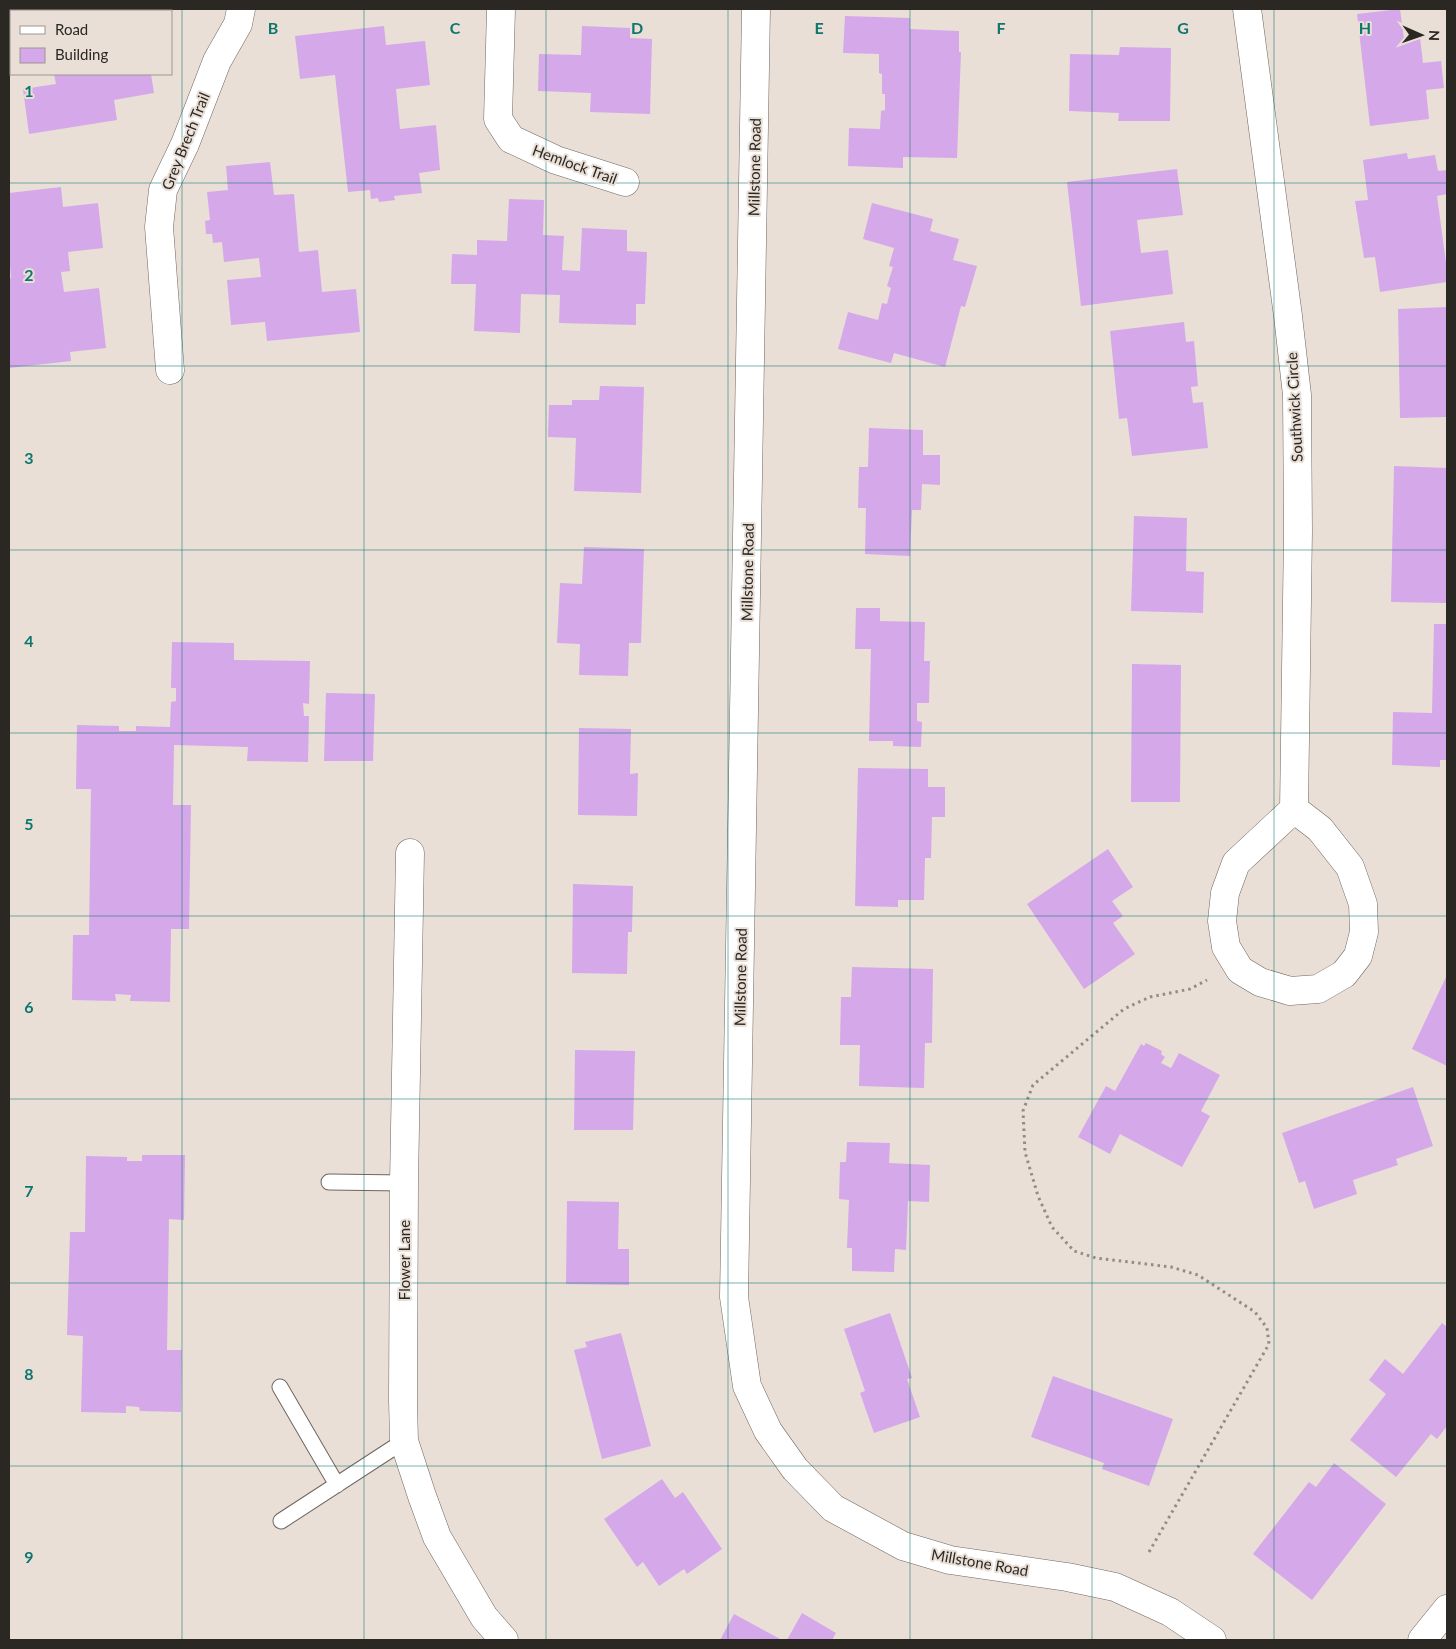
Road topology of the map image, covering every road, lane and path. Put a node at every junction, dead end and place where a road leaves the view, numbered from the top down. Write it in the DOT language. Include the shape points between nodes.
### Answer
graph roads {
  1 [pos="241,9"];
  2 [pos="501,9"];
  3 [pos="756,9"];
  4 [pos="1247,9"];
  5 [pos="625,182"];
  6 [pos="170,370"];
  7 [pos="1294,809"];
  8 [pos="410,853"];
  9 [pos="1232,958"];
  10 [pos="329,1182"];
  11 [pos="404,1183"];
  12 [pos="280,1387"];
  13 [pos="404,1441"];
  14 [pos="337,1484"];
  15 [pos="281,1521"];
  16 [pos="1149,1552"];
  17 [pos="1447,1609"];
  18 [pos="504,1640"];
  19 [pos="1212,1640"];
  20 [pos="1422,1640"];
  1 -- 6 [label="street, Grey Brech Trail" via="238,24 217,61 185,144 163,190 159,227"];
  2 -- 5 [label="street, Hemlock Trail" via="498,119 511,139 556,160"];
  3 -- 19 [label="street, Millstone Road" via="734,1296 747,1386 768,1431 795,1469 833,1508 903,1546 950,1560 1067,1576 1115,1587 1170,1612"];
  4 -- 7 [label="street, Southwick Circle" via="1296,395 1298,530"];
  7 -- 9 [label="street" via="1236,863 1225,893 1222,921 1226,947"];
  7 -- 9 [label="street" via="1320,829 1350,867 1363,904 1364,932 1358,956 1344,974 1318,989 1290,992 1260,982 1240,970"];
  8 -- 11 [label="street, Flower Lane"];
  9 -- 16 [label="path" via="1207,981 1190,989 1150,996 1124,1009 1033,1085 1023,1111 1025,1152 1038,1196 1052,1227 1074,1251 1096,1258 1171,1267 1198,1274 1256,1312 1266,1328 1269,1344"];
  10 -- 11 [label="lane"];
  11 -- 13 [label="street, Flower Lane"];
  12 -- 14 [label="lane"];
  13 -- 14 [label="lane"];
  13 -- 18 [label="street, Flower Lane" via="437,1537 484,1617"];
  14 -- 15 [label="lane"];
  17 -- 20 [label="street"];
}
